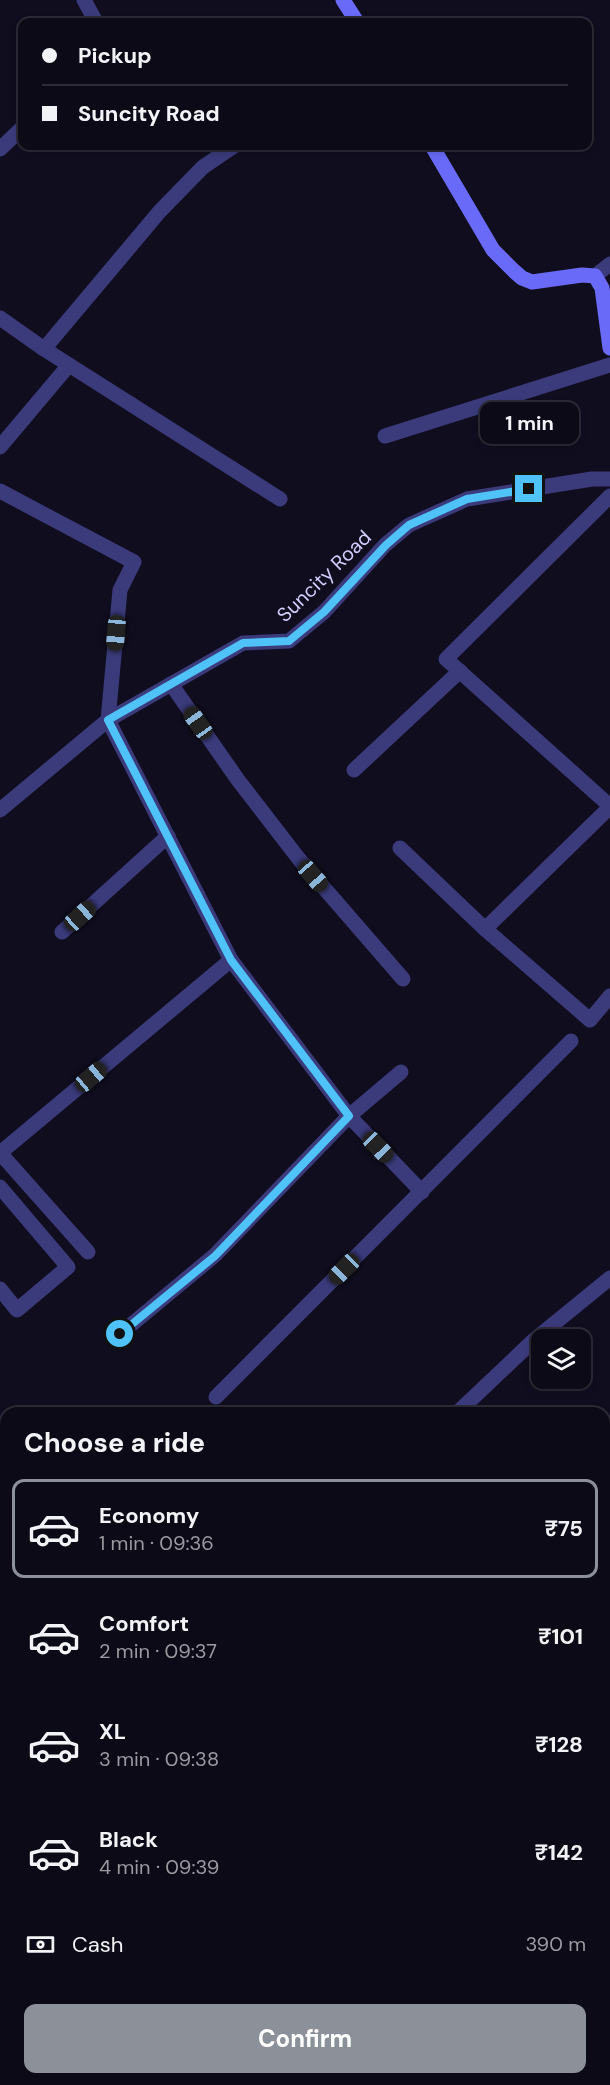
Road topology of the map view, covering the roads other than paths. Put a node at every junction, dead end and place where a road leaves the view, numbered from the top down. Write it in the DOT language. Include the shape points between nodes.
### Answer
graph roads {
  1 [pos="84,0"];
  2 [pos="343,0"];
  3 [pos="94,18"];
  4 [pos="354,18"];
  5 [pos="18,132"];
  6 [pos="0,149"];
  7 [pos="228,150"];
  8 [pos="434,150"];
  9 [pos="610,264"];
  10 [pos="595,276"];
  11 [pos="0,318"];
  12 [pos="610,348"];
  13 [pos="44,349"];
  14 [pos="69,365"];
  15 [pos="610,365"];
  16 [pos="385,436"];
  17 [pos="0,447"];
  18 [pos="610,480"];
  19 [pos="0,491"];
  20 [pos="610,496"];
  21 [pos="280,499"];
  22 [pos="460,671"];
  23 [pos="171,684"];
  24 [pos="108,720"];
  25 [pos="354,770"];
  26 [pos="610,806"];
  27 [pos="0,810"];
  28 [pos="168,836"];
  29 [pos="400,848"];
  30 [pos="485,929"];
  31 [pos="62,932"];
  32 [pos="231,960"];
  33 [pos="403,979"];
  34 [pos="610,996"];
  35 [pos="571,1041"];
  36 [pos="401,1072"];
  37 [pos="349,1116"];
  38 [pos="0,1153"];
  39 [pos="17,1170"];
  40 [pos="0,1185"];
  41 [pos="422,1192"];
  42 [pos="76,1238"];
  43 [pos="88,1252"];
  44 [pos="57,1254"];
  45 [pos="608,1284"];
  46 [pos="0,1289"];
  47 [pos="120,1334"];
  48 [pos="216,1397"];
  49 [pos="465,1407"];
  1 -- 3 [label="street"];
  2 -- 4 [label="street"];
  5 -- 6 [label="street"];
  7 -- 13 [label="street" via="203,167 160,212"];
  8 -- 10 [label="street" via="493,250 522,278 532,282"];
  9 -- 10 [label="street"];
  10 -- 12 [label="street" via="602,288"];
  11 -- 13 [label="street"];
  13 -- 14 [label="street"];
  14 -- 17 [label="street"];
  14 -- 21 [label="street"];
  15 -- 16 [label="street"];
  18 -- 23 [label="street, Suncity Road" via="592,479 467,499 409,525 324,612 289,641 243,643"];
  19 -- 24 [label="street" via="134,562 120,590"];
  20 -- 22 [label="street" via="446,659"];
  22 -- 25 [label="street"];
  22 -- 26 [label="street"];
  23 -- 24 [label="street, Suncity Road"];
  23 -- 33 [label="street" via="298,859"];
  24 -- 27 [label="street, Suncity Road"];
  24 -- 28 [label="street"];
  26 -- 30 [label="street"];
  28 -- 31 [label="street"];
  28 -- 32 [label="street"];
  29 -- 30 [label="street"];
  30 -- 34 [label="street" via="590,1020"];
  32 -- 37 [label="street"];
  32 -- 38 [label="street"];
  35 -- 41 [label="street"];
  36 -- 37 [label="street"];
  37 -- 41 [label="street"];
  37 -- 47 [label="street" via="215,1256"];
  38 -- 39 [label="street"];
  39 -- 40 [label="street"];
  39 -- 42 [label="street"];
  40 -- 44 [label="street"];
  41 -- 48 [label="street"];
  42 -- 43 [label="street"];
  42 -- 44 [label="street"];
  44 -- 46 [label="street" via="68,1267 17,1310"];
  45 -- 49 [label="street" via="534,1340"];
}
